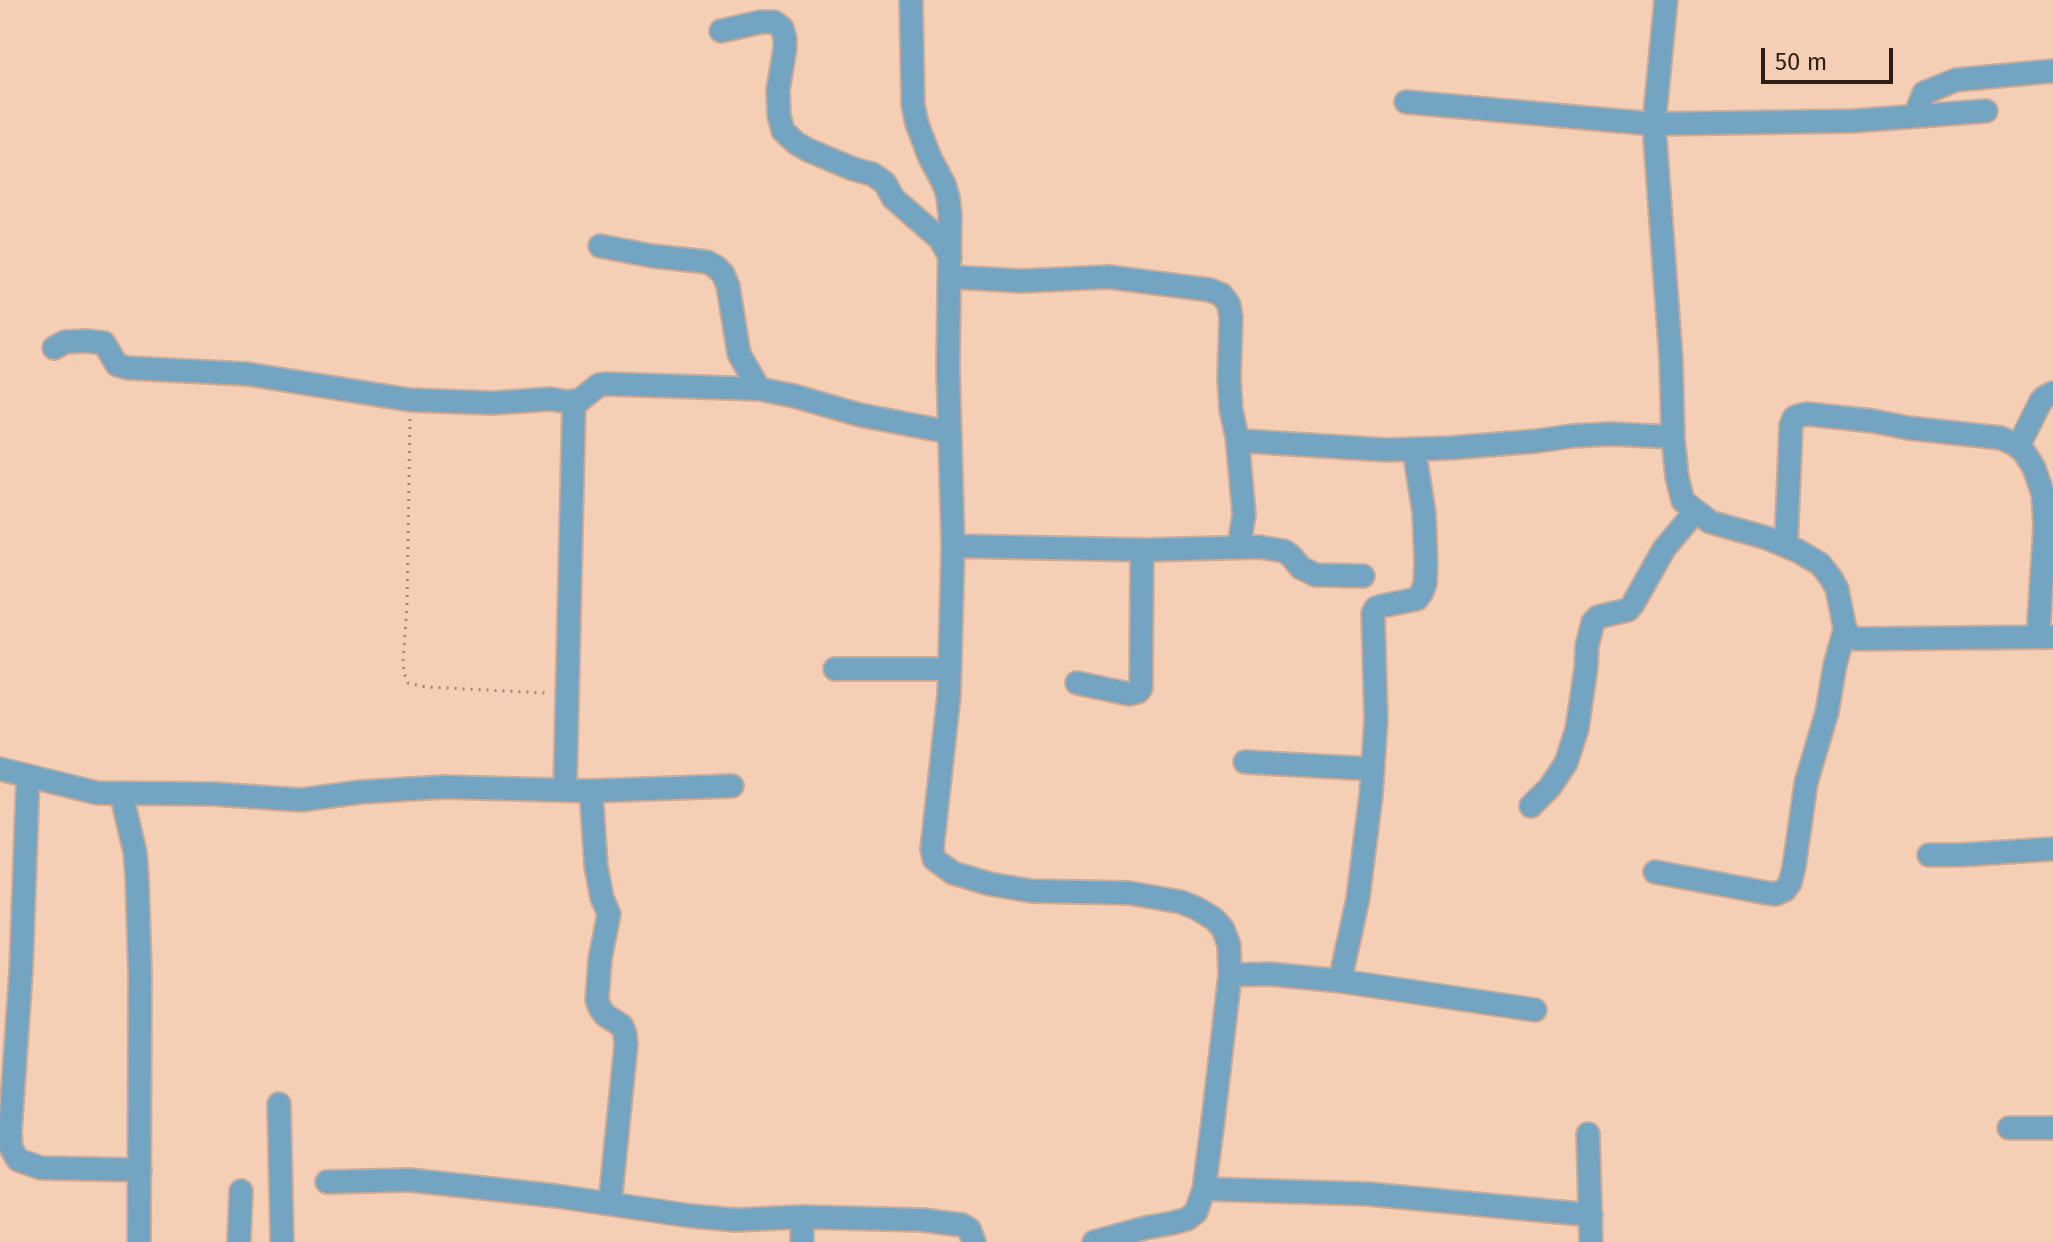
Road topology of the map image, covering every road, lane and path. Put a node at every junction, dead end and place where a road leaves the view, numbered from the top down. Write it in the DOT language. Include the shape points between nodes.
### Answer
graph roads {
  1 [pos="911,0"];
  2 [pos="1666,0"];
  3 [pos="721,31"];
  4 [pos="2053,71"];
  5 [pos="1406,102"];
  6 [pos="1986,111"];
  7 [pos="1915,116"];
  8 [pos="1654,124"];
  9 [pos="600,246"];
  10 [pos="950,268"];
  11 [pos="54,348"];
  12 [pos="759,389"];
  13 [pos="2053,393"];
  14 [pos="410,400"];
  15 [pos="574,401"];
  16 [pos="948,432"];
  17 [pos="1237,437"];
  18 [pos="1673,437"];
  19 [pos="2018,447"];
  20 [pos="1414,449"];
  21 [pos="1695,512"];
  22 [pos="953,546"];
  23 [pos="1786,546"];
  24 [pos="1239,547"];
  25 [pos="1142,550"];
  26 [pos="1363,576"];
  27 [pos="1845,629"];
  28 [pos="2046,637"];
  29 [pos="835,669"];
  30 [pos="950,669"];
  31 [pos="1077,683"];
  32 [pos="567,695"];
  33 [pos="1245,762"];
  34 [pos="0,769"];
  35 [pos="1373,769"];
  36 [pos="28,776"];
  37 [pos="732,786"];
  38 [pos="565,790"];
  39 [pos="591,791"];
  40 [pos="121,793"];
  41 [pos="1531,806"];
  42 [pos="2053,849"];
  43 [pos="1929,855"];
  44 [pos="1655,872"];
  45 [pos="1230,975"];
  46 [pos="1340,981"];
  47 [pos="1535,1010"];
  48 [pos="279,1104"];
  49 [pos="2009,1128"];
  50 [pos="2053,1128"];
  51 [pos="1588,1134"];
  52 [pos="140,1170"];
  53 [pos="327,1182"];
  54 [pos="1204,1189"];
  55 [pos="241,1191"];
  56 [pos="610,1203"];
  57 [pos="1591,1215"];
  58 [pos="802,1217"];
  59 [pos="139,1242"];
  60 [pos="239,1242"];
  61 [pos="282,1242"];
  62 [pos="802,1242"];
  63 [pos="974,1242"];
  64 [pos="1094,1242"];
  65 [pos="1591,1242"];
  1 -- 10 [label="street" via="913,105 948,197"];
  2 -- 8 [label="street"];
  3 -- 10 [label="street" via="761,22 782,28 785,48 778,90 783,131 808,150 885,183 893,198 940,239"];
  4 -- 7 [label="street" via="1956,80 1924,93"];
  5 -- 8 [label="street"];
  6 -- 7 [label="street"];
  7 -- 8 [label="street"];
  8 -- 18 [label="street"];
  9 -- 12 [label="street" via="716,267 728,286 739,354"];
  10 -- 16 [label="street"];
  10 -- 17 [label="street" via="1022,281 1109,277 1222,295 1231,318 1229,378"];
  11 -- 14 [label="street" via="65,342 104,343 117,365 128,368 247,374"];
  12 -- 15 [label="street" via="607,384"];
  12 -- 16 [label="street"];
  13 -- 19 [label="street" via="2041,401"];
  14 -- 15 [label="street"];
  14 -- 32 [label="path" via="403,662 408,683"];
  15 -- 32 [label="street"];
  16 -- 22 [label="street"];
  17 -- 20 [label="street" via="1267,444"];
  17 -- 24 [label="street" via="1244,514"];
  18 -- 20 [label="street" via="1611,434"];
  18 -- 21 [label="street" via="1683,501"];
  19 -- 23 [label="street" via="2001,438 1798,416 1791,425"];
  19 -- 28 [label="street" via="2034,468 2045,508"];
  20 -- 35 [label="street" via="1424,513 1425,584 1417,599 1373,613"];
  21 -- 23 [label="street" via="1710,522"];
  21 -- 41 [label="street" via="1664,549 1628,610 1593,622 1577,729 1566,763"];
  22 -- 25 [label="street"];
  22 -- 30 [label="street"];
  23 -- 27 [label="street" via="1820,564 1831,578"];
  24 -- 25 [label="street"];
  24 -- 26 [label="street" via="1284,551 1316,575"];
  25 -- 31 [label="street" via="1141,688 1129,694"];
  27 -- 28 [label="street" via="1856,639"];
  27 -- 44 [label="street" via="1785,890 1767,893"];
  29 -- 30 [label="street"];
  30 -- 45 [label="street" via="934,859 953,873 990,884 1031,891 1129,893 1181,902 1223,929"];
  32 -- 38 [label="street"];
  33 -- 35 [label="street"];
  34 -- 36 [label="street"];
  35 -- 46 [label="street" via="1360,884"];
  36 -- 40 [label="street" via="97,793"];
  36 -- 52 [label="street" via="11,1148 18,1160 41,1168"];
  37 -- 39 [label="street"];
  38 -- 39 [label="street"];
  38 -- 40 [label="street" via="444,787 301,800"];
  39 -- 56 [label="street" via="596,866 609,914 597,1000 605,1015 622,1026 626,1045"];
  40 -- 52 [label="street" via="137,877"];
  42 -- 43 [label="street"];
  45 -- 46 [label="street"];
  45 -- 54 [label="street"];
  46 -- 47 [label="street"];
  48 -- 61 [label="street"];
  49 -- 50 [label="street"];
  51 -- 57 [label="street"];
  52 -- 59 [label="street"];
  53 -- 56 [label="street" via="409,1180"];
  54 -- 57 [label="street" via="1368,1194"];
  54 -- 64 [label="street" via="1196,1212 1187,1219"];
  55 -- 60 [label="street"];
  56 -- 58 [label="street" via="736,1220"];
  57 -- 65 [label="street"];
  58 -- 62 [label="street"];
  58 -- 63 [label="street" via="946,1222 969,1229"];
}
